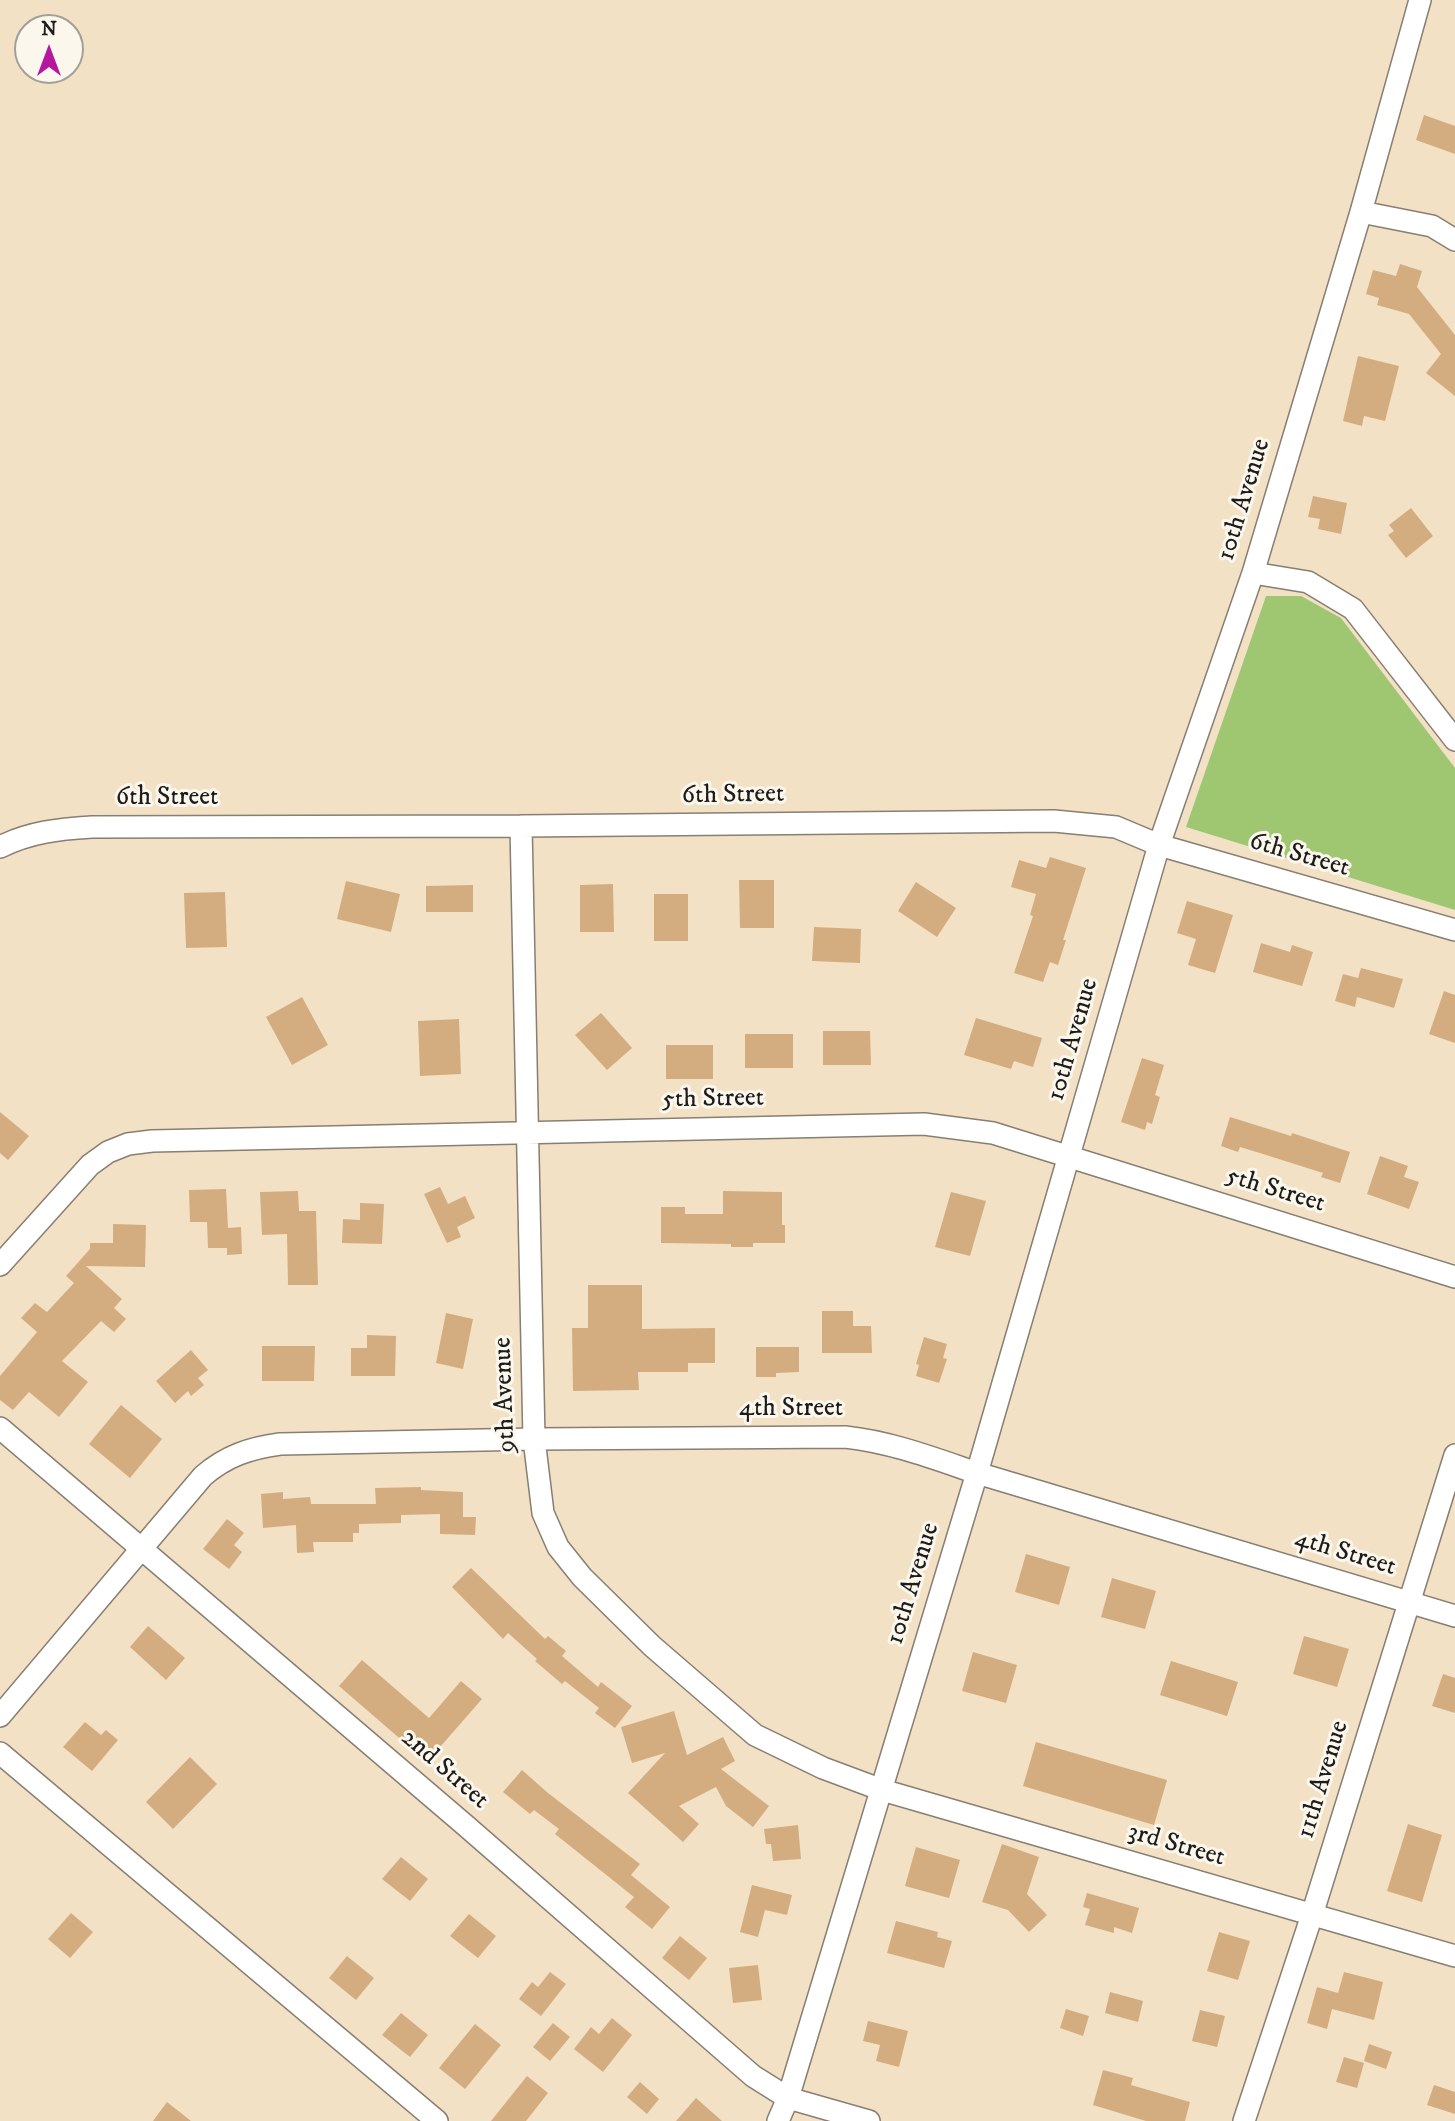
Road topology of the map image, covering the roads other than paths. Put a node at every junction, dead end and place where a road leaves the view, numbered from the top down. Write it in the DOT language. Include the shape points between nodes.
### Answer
graph roads {
  1 [pos="1420,0"];
  2 [pos="1360,212"];
  3 [pos="1455,240"];
  4 [pos="1253,573"];
  5 [pos="1455,740"];
  6 [pos="521,826"];
  7 [pos="1159,845"];
  8 [pos="0,847"];
  9 [pos="1455,930"];
  10 [pos="528,1131"];
  11 [pos="1070,1155"];
  12 [pos="0,1265"];
  13 [pos="1455,1277"];
  14 [pos="0,1428"];
  15 [pos="534,1439"];
  16 [pos="1455,1455"];
  17 [pos="977,1473"];
  18 [pos="143,1549"];
  19 [pos="1409,1602"];
  20 [pos="1455,1616"];
  21 [pos="0,1716"];
  22 [pos="0,1753"];
  23 [pos="882,1790"];
  24 [pos="1312,1914"];
  25 [pos="1455,1956"];
  26 [pos="788,2098"];
  27 [pos="437,2121"];
  28 [pos="778,2121"];
  29 [pos="869,2121"];
  30 [pos="1244,2121"];
  1 -- 2 [label="street, 10th Avenue"];
  2 -- 3 [label="street" via="1432,226"];
  2 -- 4 [label="street, 10th Avenue"];
  4 -- 5 [label="street" via="1308,582 1353,610"];
  4 -- 7 [label="street, 10th Avenue"];
  6 -- 7 [label="street, 6th Street" via="1054,821 1116,827"];
  6 -- 8 [label="street, 6th Street" via="92,827 42,832"];
  6 -- 10 [label="street, 9th Avenue"];
  7 -- 9 [label="street, 6th Street"];
  7 -- 11 [label="street, 10th Avenue"];
  10 -- 11 [label="street, 5th Street" via="924,1124 993,1133"];
  10 -- 12 [label="street, 5th Street" via="128,1144 90,1165"];
  10 -- 15 [label="street, 9th Avenue"];
  11 -- 13 [label="street, 5th Street"];
  11 -- 17 [label="street, 10th Avenue"];
  14 -- 18 [label="street, 2nd Street"];
  15 -- 17 [label="street, 4th Street" via="845,1437 901,1447"];
  15 -- 18 [label="street, 4th Street" via="254,1448 217,1464 203,1476"];
  15 -- 23 [label="street, 9th Avenue" via="543,1513 558,1547 582,1577 652,1646 755,1735"];
  16 -- 19 [label="street, 11th Avenue"];
  17 -- 19 [label="street, 4th Street"];
  17 -- 23 [label="street, 10th Avenue"];
  18 -- 21 [label="street, 4th Street"];
  18 -- 26 [label="street, 2nd Street" via="753,2076"];
  19 -- 20 [label="street, 4th Street"];
  19 -- 24 [label="street, 11th Avenue"];
  22 -- 27 [label="street"];
  23 -- 24 [label="street, 3rd Street"];
  23 -- 26 [label="street, 10th Avenue"];
  24 -- 25 [label="street, 3rd Street"];
  24 -- 30 [label="street, 11th Avenue"];
  26 -- 28 [label="street, 10th Avenue"];
  26 -- 29 [label="street, 2nd Street"];
}
